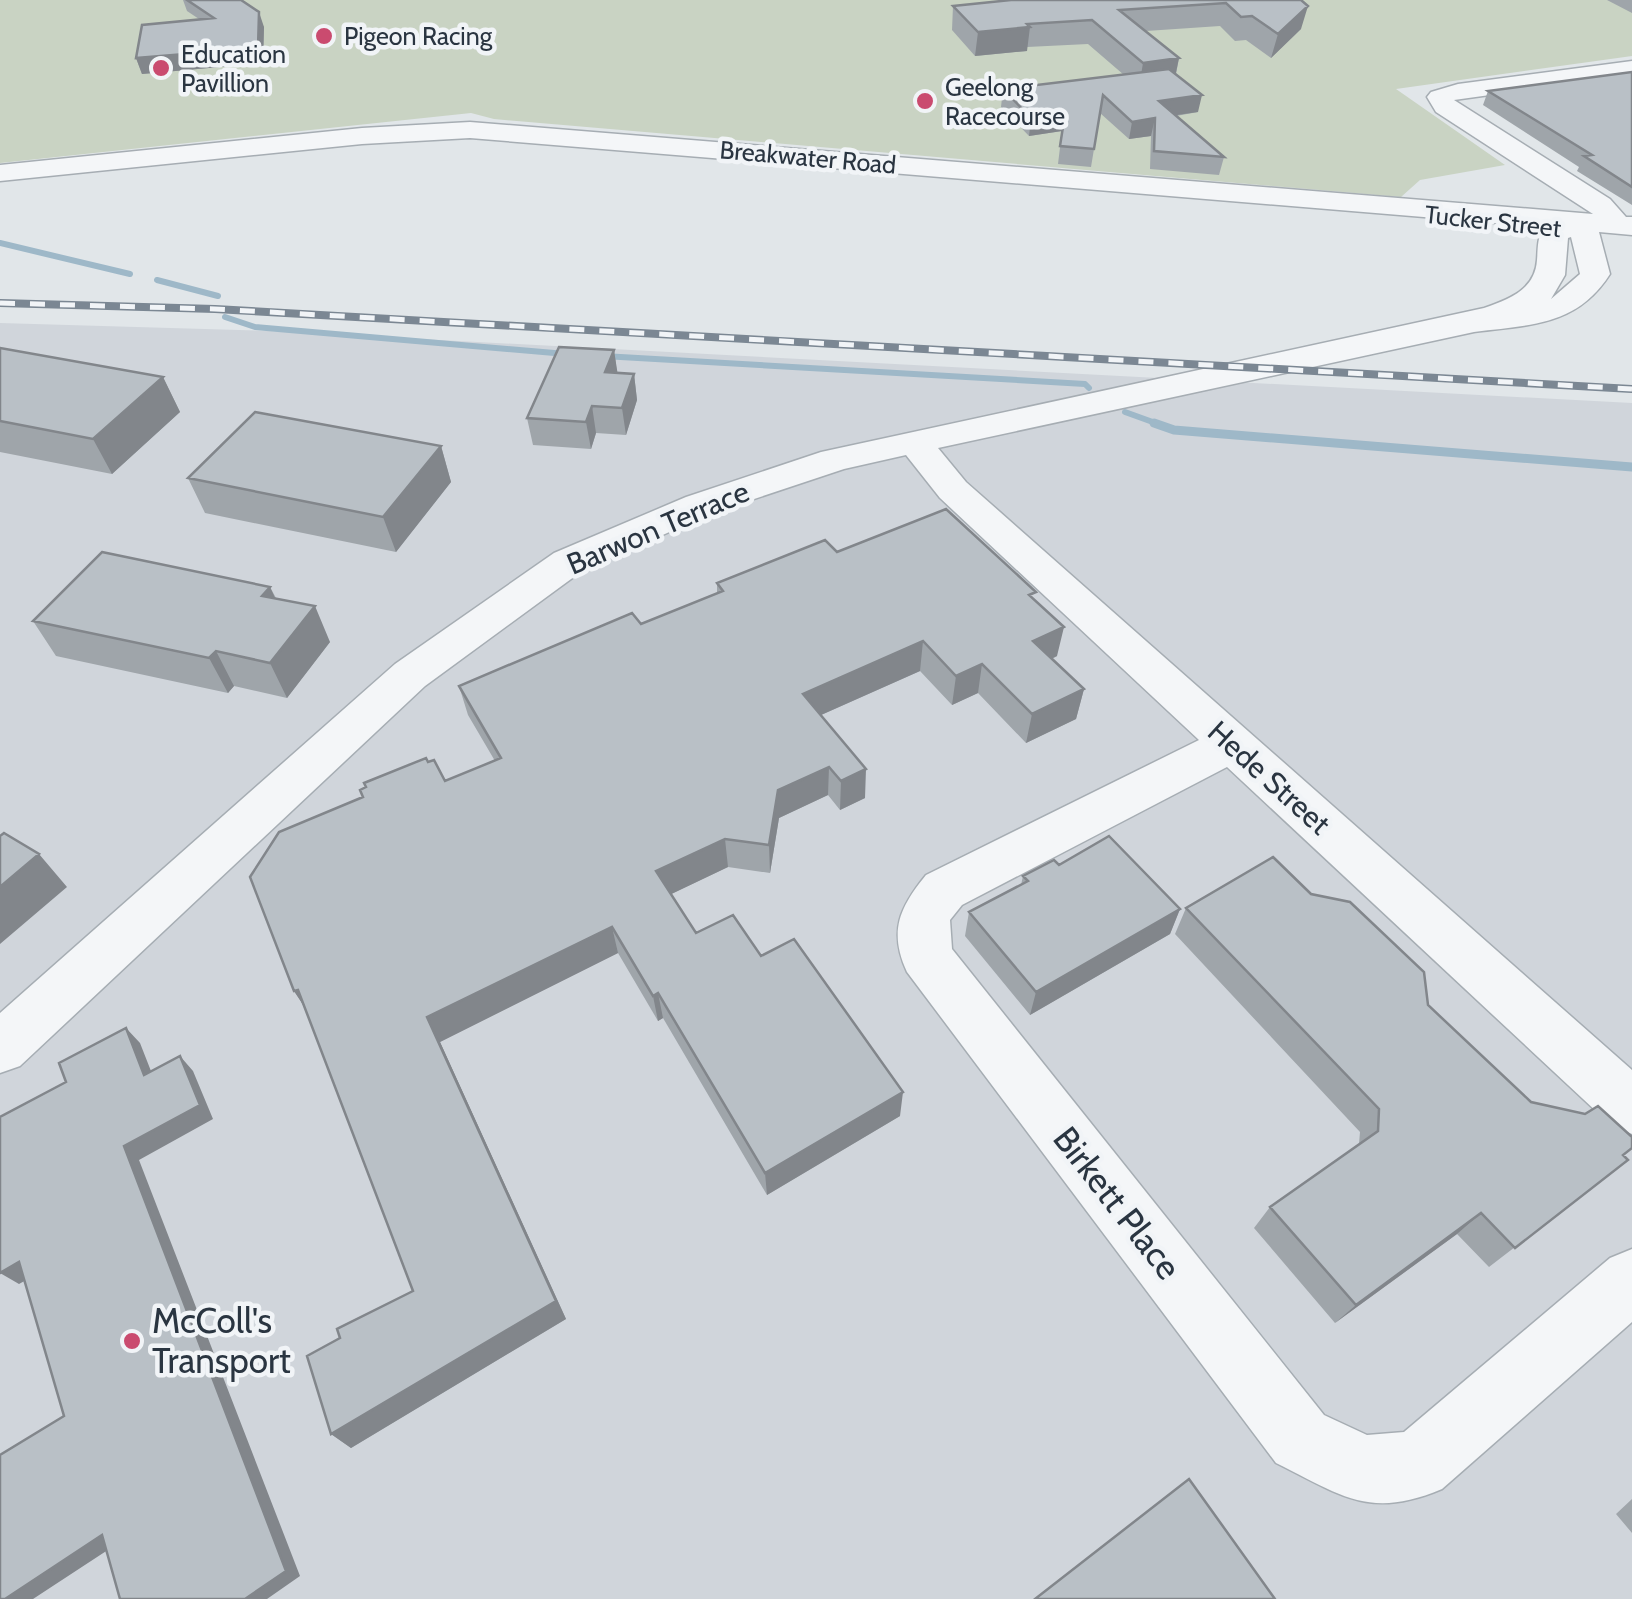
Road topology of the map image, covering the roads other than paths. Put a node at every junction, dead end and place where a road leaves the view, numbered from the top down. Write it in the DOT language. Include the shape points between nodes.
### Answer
graph roads {
  1 [pos="1632,68"];
  2 [pos="0,173"];
  3 [pos="1354,205"];
  4 [pos="1442,213"];
  5 [pos="1494,222"];
  6 [pos="1601,227"];
  7 [pos="1548,282"];
  8 [pos="1474,322"];
  9 [pos="914,442"];
  10 [pos="1232,744"];
  11 [pos="0,1048"];
  12 [pos="1632,1107"];
  13 [pos="1632,1280"];
  1 -- 6 [label="street" via="1440,97 1445,108 1573,191"];
  2 -- 3 [label="street, Breakwater Road" via="470,130"];
  3 -- 4 [label="street, Tucker Street"];
  4 -- 5 [label="street, Tucker Street"];
  4 -- 6 [label="street"];
  5 -- 6 [label="street, Tucker Street"];
  5 -- 7 [label="street" via="1536,250"];
  6 -- 7 [label="street" via="1553,237"];
  6 -- 8 [label="street, Barwon Terrace" via="1596,270 1578,297 1554,309"];
  7 -- 8 [label="street, Barwon Terrace" via="1525,302"];
  8 -- 9 [label="street, Barwon Terrace"];
  9 -- 10 [label="street, Hede Street" via="953,490"];
  9 -- 11 [label="street, Barwon Terrace" via="834,460 698,505 568,562 410,675"];
  10 -- 12 [label="street, Hede Street"];
  10 -- 13 [label="street, Birkett Place" via="944,890 924,916 926,956 1300,1440 1364,1470 1418,1465"];
}
